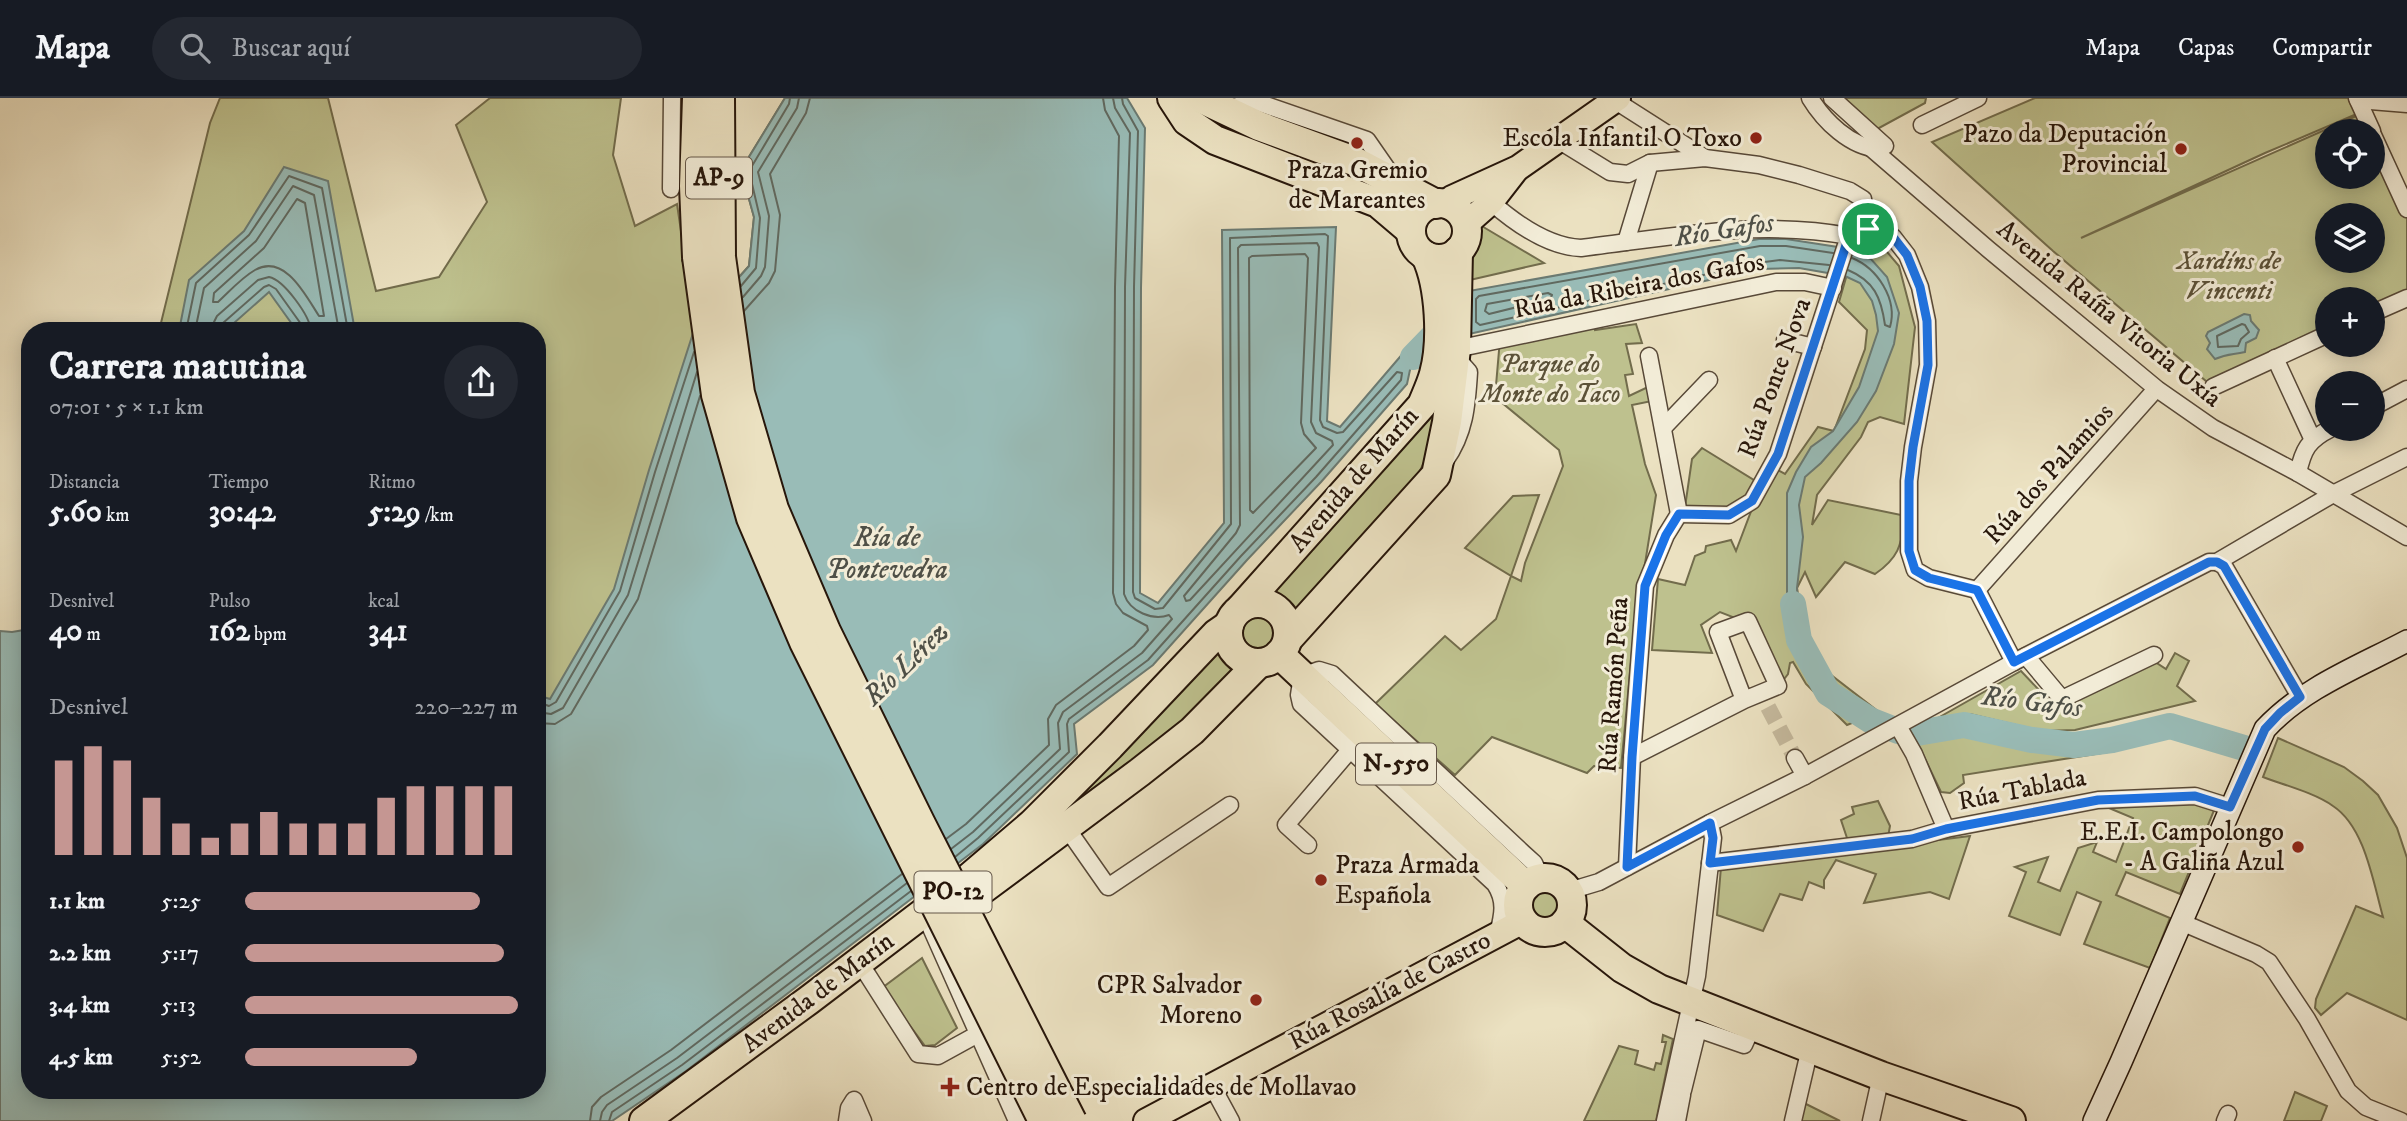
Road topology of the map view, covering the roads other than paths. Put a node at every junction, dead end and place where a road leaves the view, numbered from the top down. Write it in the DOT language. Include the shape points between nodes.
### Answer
graph roads {
  1 [pos="672,98"];
  2 [pos="697,98"];
  3 [pos="720,98"];
  4 [pos="1172,98"];
  5 [pos="1810,98"];
  6 [pos="1832,98"];
  7 [pos="1978,98"];
  8 [pos="1614,99"];
  9 [pos="2357,99"];
  10 [pos="1212,103"];
  11 [pos="2407,104"];
  12 [pos="2366,119"];
  13 [pos="1922,125"];
  14 [pos="1558,139"];
  15 [pos="1871,148"];
  16 [pos="1705,158"];
  17 [pos="1650,163"];
  18 [pos="2385,163"];
  19 [pos="1517,168"];
  20 [pos="671,190"];
  21 [pos="1491,202"];
  22 [pos="1440,204"];
  23 [pos="2405,210"];
  24 [pos="1466,224"];
  25 [pos="1868,229"];
  26 [pos="1411,230"];
  27 [pos="1847,241"];
  28 [pos="1626,242"];
  29 [pos="1458,251"];
  30 [pos="1426,256"];
  31 [pos="709,257"];
  32 [pos="1834,284"];
  33 [pos="2407,298"];
  34 [pos="1447,308"];
  35 [pos="2385,308"];
  36 [pos="1785,340"];
  37 [pos="2315,340"];
  38 [pos="1813,347"];
  39 [pos="1451,349"];
  40 [pos="1649,356"];
  41 [pos="2275,358"];
  42 [pos="1709,380"];
  43 [pos="2213,387"];
  44 [pos="2156,389"];
  45 [pos="2405,395"];
  46 [pos="2385,402"];
  47 [pos="1663,428"];
  48 [pos="2315,436"];
  49 [pos="2312,438"];
  50 [pos="2407,457"];
  51 [pos="2298,473"];
  52 [pos="2333,494"];
  53 [pos="1679,514"];
  54 [pos="2406,535"];
  55 [pos="2217,562"];
  56 [pos="1977,590"];
  57 [pos="1235,617"];
  58 [pos="2407,641"];
  59 [pos="1275,652"];
  60 [pos="2154,655"];
  61 [pos="2020,659"];
  62 [pos="1302,676"];
  63 [pos="2300,697"];
  64 [pos="1744,700"];
  65 [pos="1897,727"];
  66 [pos="1350,750"];
  67 [pos="1632,757"];
  68 [pos="1795,758"];
  69 [pos="1805,776"];
  70 [pos="1230,805"];
  71 [pos="2230,807"];
  72 [pos="1710,823"];
  73 [pos="1066,827"];
  74 [pos="1946,829"];
  75 [pos="1308,845"];
  76 [pos="1476,853"];
  77 [pos="1710,863"];
  78 [pos="1627,867"];
  79 [pos="1533,882"];
  80 [pos="1569,891"];
  81 [pos="1524,921"];
  82 [pos="2181,922"];
  83 [pos="1565,923"];
  84 [pos="931,928"];
  85 [pos="1498,934"];
  86 [pos="867,974"];
  87 [pos="1692,1002"];
  88 [pos="1752,1027"];
  89 [pos="978,1034"];
  90 [pos="1810,1048"];
  91 [pos="1881,1076"];
  92 [pos="1212,1086"];
  93 [pos="1669,1118"];
  94 [pos="1998,1119"];
  95 [pos="2095,1120"];
  96 [pos="644,1121"];
  97 [pos="671,1121"];
  98 [pos="847,1121"];
  99 [pos="863,1121"];
  100 [pos="1017,1121"];
  101 [pos="1044,1121"];
  102 [pos="1072,1121"];
  103 [pos="1146,1121"];
  104 [pos="1230,1121"];
  105 [pos="1793,1121"];
  106 [pos="1871,1121"];
  107 [pos="2401,1121"];
  1 -- 20 [label="street"];
  2 -- 31 [label="highway, AP-9" via="694,186"];
  3 -- 31 [label="highway, AP-9"];
  4 -- 26 [label="highway" via="1200,132 1378,203"];
  5 -- 15 [label="street, Avenida Raíña Vitoria Uxía" via="1836,129"];
  6 -- 15 [label="street" via="1885,146"];
  7 -- 13 [label="street"];
  8 -- 14 [label="main road"];
  8 -- 16 [label="street"];
  9 -- 11 [label="street"];
  9 -- 12 [label="street"];
  10 -- 22 [label="highway" via="1259,126 1354,161"];
  14 -- 17 [label="street" via="1610,172 1628,174"];
  14 -- 19 [label="main road"];
  15 -- 44 [label="street, Avenida Raíña Vitoria Uxía"];
  16 -- 17 [label="street"];
  16 -- 25 [label="street" via="1759,165 1850,191 1863,200"];
  17 -- 28 [label="street"];
  18 -- 23 [label="street"];
  19 -- 21 [label="main road"];
  19 -- 22 [label="main road"];
  21 -- 24 [label="main road"];
  21 -- 28 [label="street" via="1564,248"];
  22 -- 24 [label="highway" via="1458,211"];
  22 -- 26 [label="highway" via="1421,210"];
  24 -- 29 [label="highway"];
  25 -- 27 [label="street"];
  25 -- 56 [label="street" via="1893,237 1907,255 1927,321 1928,365 1911,465 1909,551 1915,570"];
  26 -- 30 [label="highway" via="1415,245"];
  27 -- 28 [label="street" via="1786,229 1740,228"];
  27 -- 32 [label="street, Rúa Ponte Nova"];
  29 -- 30 [label="highway" via="1443,258"];
  29 -- 34 [label="highway, Avenida de Marín"];
  30 -- 34 [label="highway, Avenida de Marín"];
  31 -- 101 [label="highway, AP-9, bridge" via="716,395 751,518 804,642"];
  31 -- 102 [label="highway, AP-9, bridge" via="740,393 774,509 826,631"];
  32 -- 38 [label="street, Rúa Ponte Nova"];
  32 -- 39 [label="street, Rúa da Ribeira dos Gafos" via="1776,282"];
  33 -- 35 [label="street"];
  34 -- 39 [label="highway, Avenida de Marín"];
  36 -- 38 [label="street"];
  37 -- 41 [label="street"];
  38 -- 53 [label="street, Rúa Ponte Nova" via="1778,454 1752,501 1729,515"];
  39 -- 57 [label="highway, Avenida de Marín" via="1434,373 1422,405"];
  39 -- 59 [label="highway, Avenida de Marín" via="1447,422 1436,475"];
  40 -- 47 [label="street"];
  41 -- 43 [label="street"];
  41 -- 49 [label="street"];
  42 -- 47 [label="street"];
  44 -- 51 [label="street, Avenida Raíña Vitoria Uxía" via="2213,428"];
  44 -- 56 [label="street, Rúa dos Palamios"];
  45 -- 46 [label="street"];
  47 -- 53 [label="street"];
  48 -- 49 [label="street"];
  49 -- 51 [label="street"];
  50 -- 52 [label="street"];
  51 -- 52 [label="street, Avenida Raíña Vitoria Uxía"];
  52 -- 54 [label="street, Avenida Raíña Vitoria Uxía"];
  52 -- 55 [label="street"];
  53 -- 67 [label="street, Rúa Ramón Peña" via="1645,586"];
  55 -- 61 [label="street" via="2209,562"];
  55 -- 63 [label="street" via="2224,566"];
  56 -- 61 [label="street"];
  57 -- 59 [label="highway" via="1230,643 1242,658"];
  57 -- 59 [label="highway" via="1259,602 1276,608 1286,622"];
  57 -- 96 [label="highway, Avenida de Marín / PO-12" via="1032,824 964,883"];
  58 -- 63 [label="main road"];
  59 -- 62 [label="highway, N-550"];
  59 -- 73 [label="highway, Avenida de Marín / PO-12" via="1192,731"];
  60 -- 61 [label="street" via="2062,699"];
  61 -- 65 [label="street"];
  62 -- 66 [label="street" via="1301,704"];
  62 -- 76 [label="highway, N-550"];
  62 -- 79 [label="street, N-550" via="1319,670 1332,674 1534,863"];
  63 -- 71 [label="main road" via="2265,729"];
  64 -- 64 [label="street" via="1764,701 1778,686 1748,621 1718,632"];
  64 -- 67 [label="street"];
  65 -- 69 [label="street"];
  65 -- 74 [label="street, Rúa Tablada" via="1914,754"];
  66 -- 75 [label="street" via="1286,825"];
  66 -- 76 [label="street"];
  67 -- 78 [label="street, Rúa Ramón Peña"];
  68 -- 69 [label="street"];
  69 -- 72 [label="street"];
  70 -- 73 [label="street" via="1108,887"];
  71 -- 74 [label="street, Rúa Tablada" via="2195,796 2098,800"];
  71 -- 82 [label="main road"];
  72 -- 77 [label="street"];
  72 -- 78 [label="street"];
  73 -- 84 [label="highway, Avenida de Marín / PO-12"];
  74 -- 77 [label="street, Rúa Tablada" via="1912,839"];
  76 -- 79 [label="highway, N-550"];
  76 -- 85 [label="street" via="1502,896"];
  77 -- 87 [label="street"];
  78 -- 80 [label="street"];
  79 -- 80 [label="highway" via="1557,880"];
  79 -- 81 [label="highway, Rúa Rosalía de Castro" via="1519,899"];
  80 -- 83 [label="highway" via="1572,908"];
  81 -- 83 [label="highway, Rúa Rosalía de Castro" via="1544,932"];
  81 -- 85 [label="main road, Rúa Rosalía de Castro"];
  82 -- 95 [label="main road"];
  82 -- 107 [label="street" via="2269,962 2348,1091 2366,1107"];
  83 -- 87 [label="highway" via="1622,968"];
  84 -- 86 [label="highway, Avenida de Marín / PO-12"];
  84 -- 89 [label="street"];
  85 -- 92 [label="main road, Rúa Rosalía de Castro"];
  86 -- 89 [label="street" via="918,1054 938,1056"];
  86 -- 97 [label="highway, Avenida de Marín / PO-12"];
  87 -- 88 [label="highway"];
  87 -- 93 [label="street"];
  88 -- 90 [label="highway"];
  88 -- 93 [label="street" via="1744,1045 1698,1029 1683,1090"];
  89 -- 100 [label="street"];
  90 -- 91 [label="highway"];
  90 -- 105 [label="street"];
  91 -- 94 [label="highway"];
  91 -- 106 [label="street"];
  92 -- 103 [label="main road, Rúa Rosalía de Castro"];
  92 -- 104 [label="street"];
  98 -- 99 [label="street" via="854,1100"];
}
